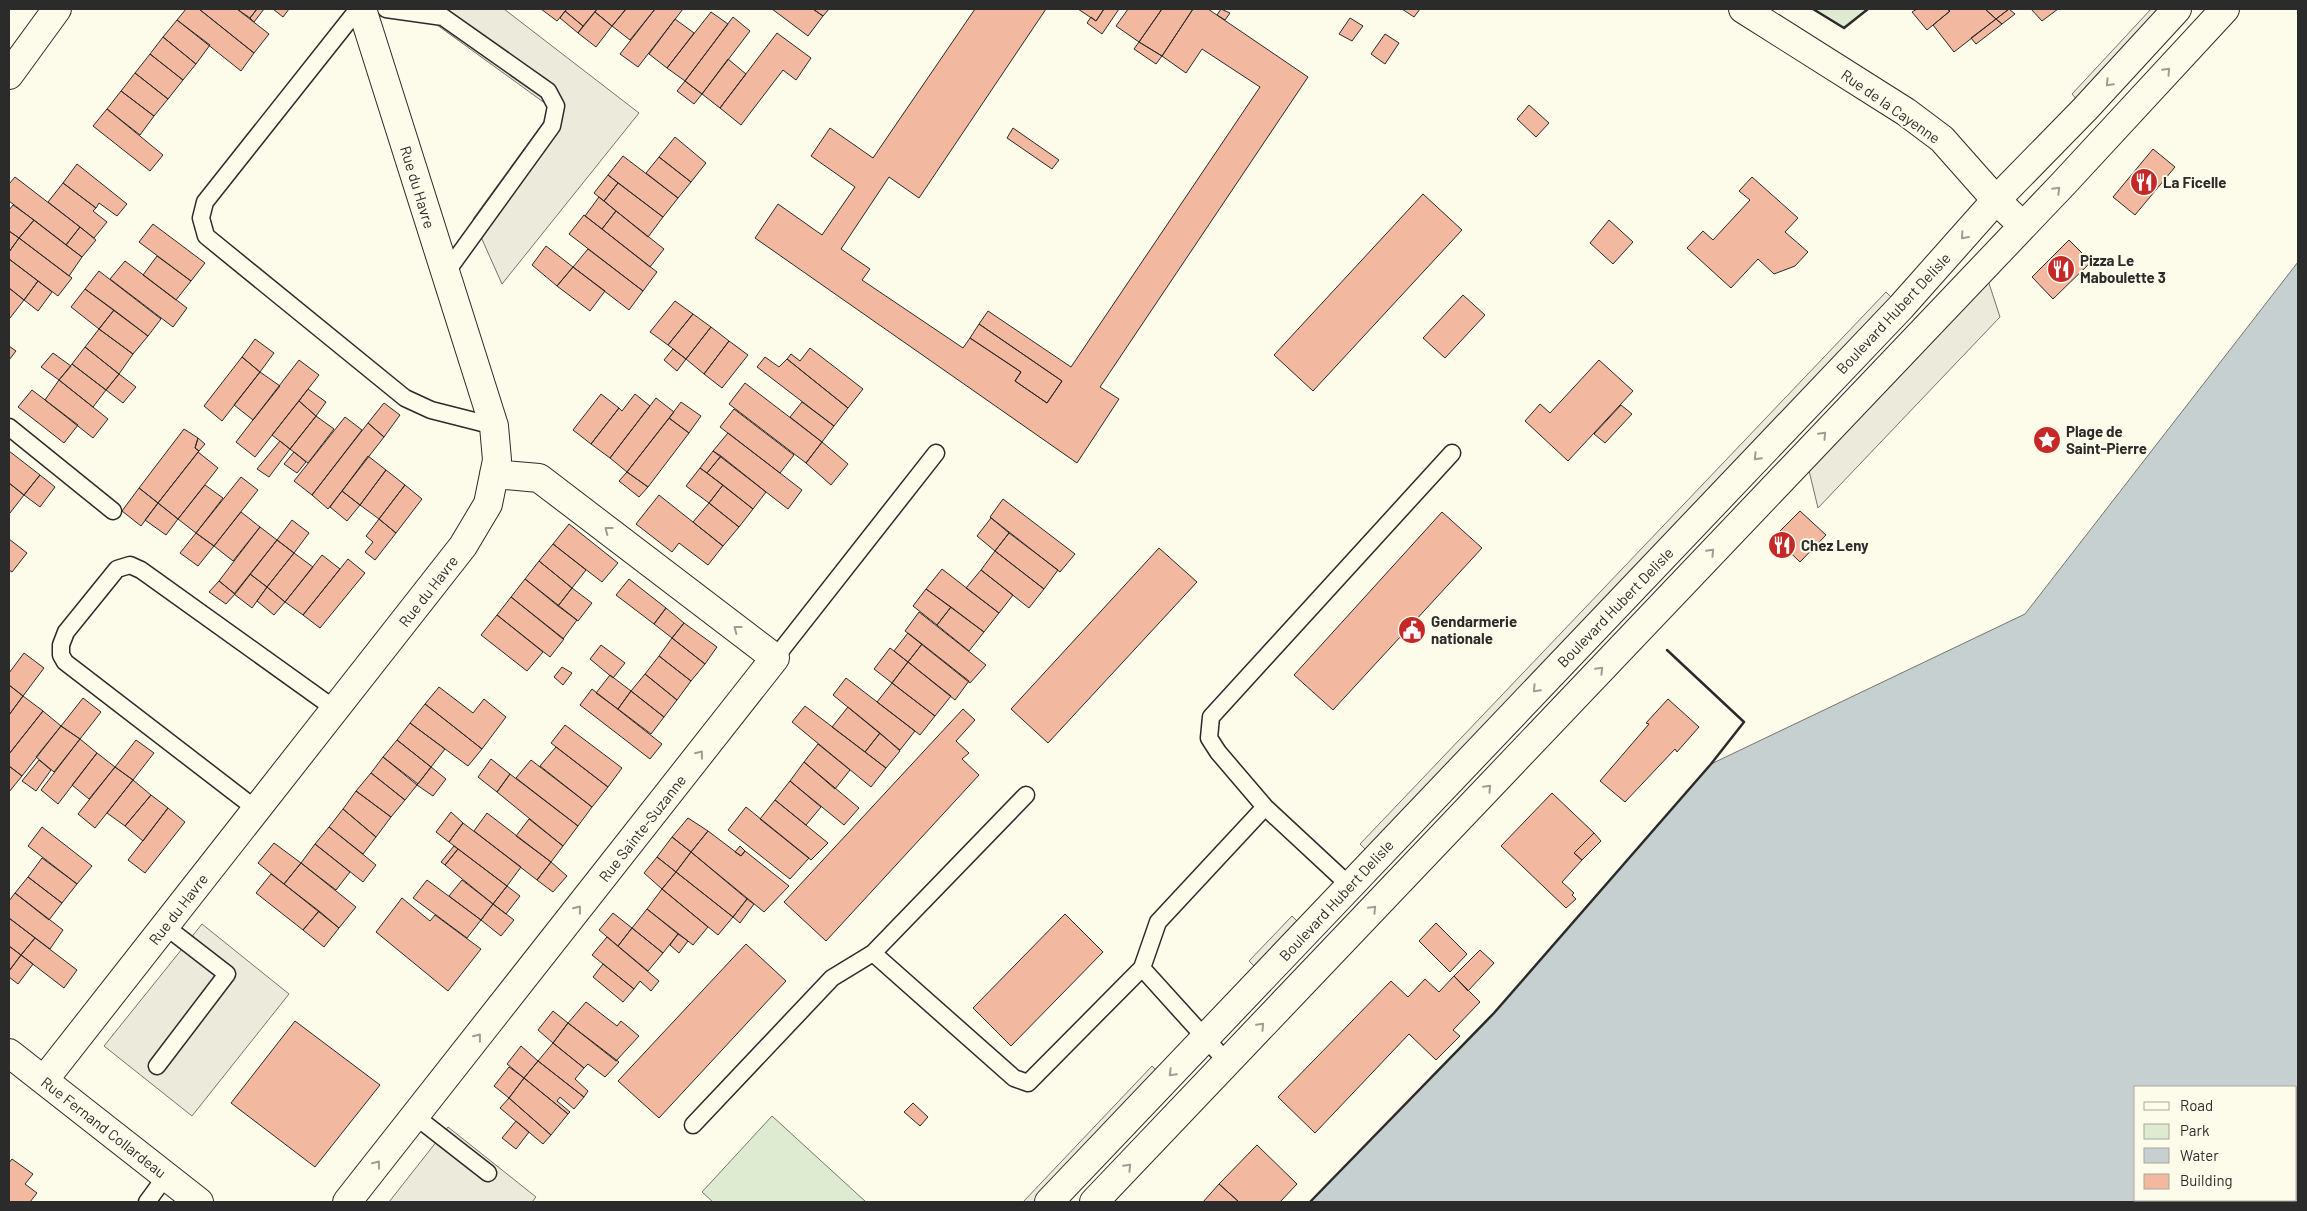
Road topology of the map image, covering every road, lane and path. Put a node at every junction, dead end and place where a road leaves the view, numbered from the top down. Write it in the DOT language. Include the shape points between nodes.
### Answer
graph roads {
  1 [pos="57,9"];
  2 [pos="358,9"];
  3 [pos="362,9"];
  4 [pos="386,9"];
  5 [pos="1743,9"];
  6 [pos="2177,9"];
  7 [pos="2225,9"];
  8 [pos="9,75"];
  9 [pos="1996,200"];
  10 [pos="2022,224"];
  11 [pos="445,274"];
  12 [pos="494,426"];
  13 [pos="9,427"];
  14 [pos="936,453"];
  15 [pos="1452,454"];
  16 [pos="494,474"];
  17 [pos="114,511"];
  18 [pos="775,658"];
  19 [pos="335,709"];
  20 [pos="1026,795"];
  21 [pos="1430,801"];
  22 [pos="1265,807"];
  23 [pos="256,809"];
  24 [pos="1454,824"];
  25 [pos="1349,885"];
  26 [pos="165,926"];
  27 [pos="873,953"];
  28 [pos="1142,968"];
  29 [pos="1207,1038"];
  30 [pos="9,1053"];
  31 [pos="1227,1062"];
  32 [pos="157,1066"];
  33 [pos="44,1080"];
  34 [pos="415,1116"];
  35 [pos="693,1126"];
  36 [pos="488,1173"];
  37 [pos="166,1176"];
  38 [pos="147,1202"];
  39 [pos="199,1202"];
  40 [pos="347,1202"];
  41 [pos="1049,1202"];
  42 [pos="1094,1202"];
  1 -- 8 [label="main road"];
  2 -- 12 [label="lane" via="205,202 200,218 206,236 405,398 431,410"];
  3 -- 11 [label="main road, Rue du Havre"];
  4 -- 11 [label="lane" via="443,17 548,91 556,106 552,126"];
  5 -- 9 [label="main road, Rue de la Cayenne" via="1906,112 1942,140"];
  6 -- 9 [label="main road, Boulevard Hubert Delisle, one-way"];
  10 -- 7 [label="main road, one-way"];
  9 -- 10 [label="main road, Rue de la Cayenne"];
  9 -- 21 [label="main road, Boulevard Hubert Delisle, one-way" via="1894,314"];
  24 -- 10 [label="main road, one-way"];
  11 -- 12 [label="main road, Rue du Havre"];
  12 -- 16 [label="main road, Rue du Havre" via="497,460"];
  13 -- 17 [label="lane"];
  14 -- 18 [label="lane, Rue Sainte-Suzanne"];
  15 -- 22 [label="lane" via="1211,717 1209,738 1213,745"];
  18 -- 16 [label="main road, one-way" via="540,478"];
  16 -- 19 [label="main road, Rue du Havre" via="488,504 463,546"];
  34 -- 18 [label="main road, Rue Sainte-Suzanne, one-way"];
  19 -- 23 [label="main road, Rue du Havre"];
  19 -- 23 [label="lane" via="130,565 117,569 66,632 61,645 65,662"];
  20 -- 27 [label="lane"];
  21 -- 24 [label="lane"];
  21 -- 25 [label="main road, Boulevard Hubert Delisle"];
  22 -- 25 [label="lane"];
  22 -- 28 [label="lane" via="1158,922"];
  23 -- 26 [label="main road, Rue du Havre"];
  31 -- 24 [label="main road, one-way"];
  25 -- 29 [label="main road, Boulevard Hubert Delisle"];
  26 -- 32 [label="lane" via="227,974"];
  26 -- 33 [label="main road, Rue du Havre"];
  27 -- 28 [label="lane" via="1014,1078 1028,1083"];
  27 -- 35 [label="lane" via="832,978"];
  28 -- 29 [label="lane"];
  29 -- 31 [label="lane"];
  29 -- 41 [label="main road, Boulevard Hubert Delisle, one-way"];
  30 -- 33 [label="main road, Rue Fernand Collardeau"];
  42 -- 31 [label="main road, one-way"];
  33 -- 37 [label="main road, Rue Fernand Collardeau"];
  34 -- 36 [label="lane"];
  40 -- 34 [label="main road, Rue Sainte-Suzanne, one-way"];
  37 -- 38 [label="lane"];
  37 -- 39 [label="main road, Rue Fernand Collardeau"];
}
